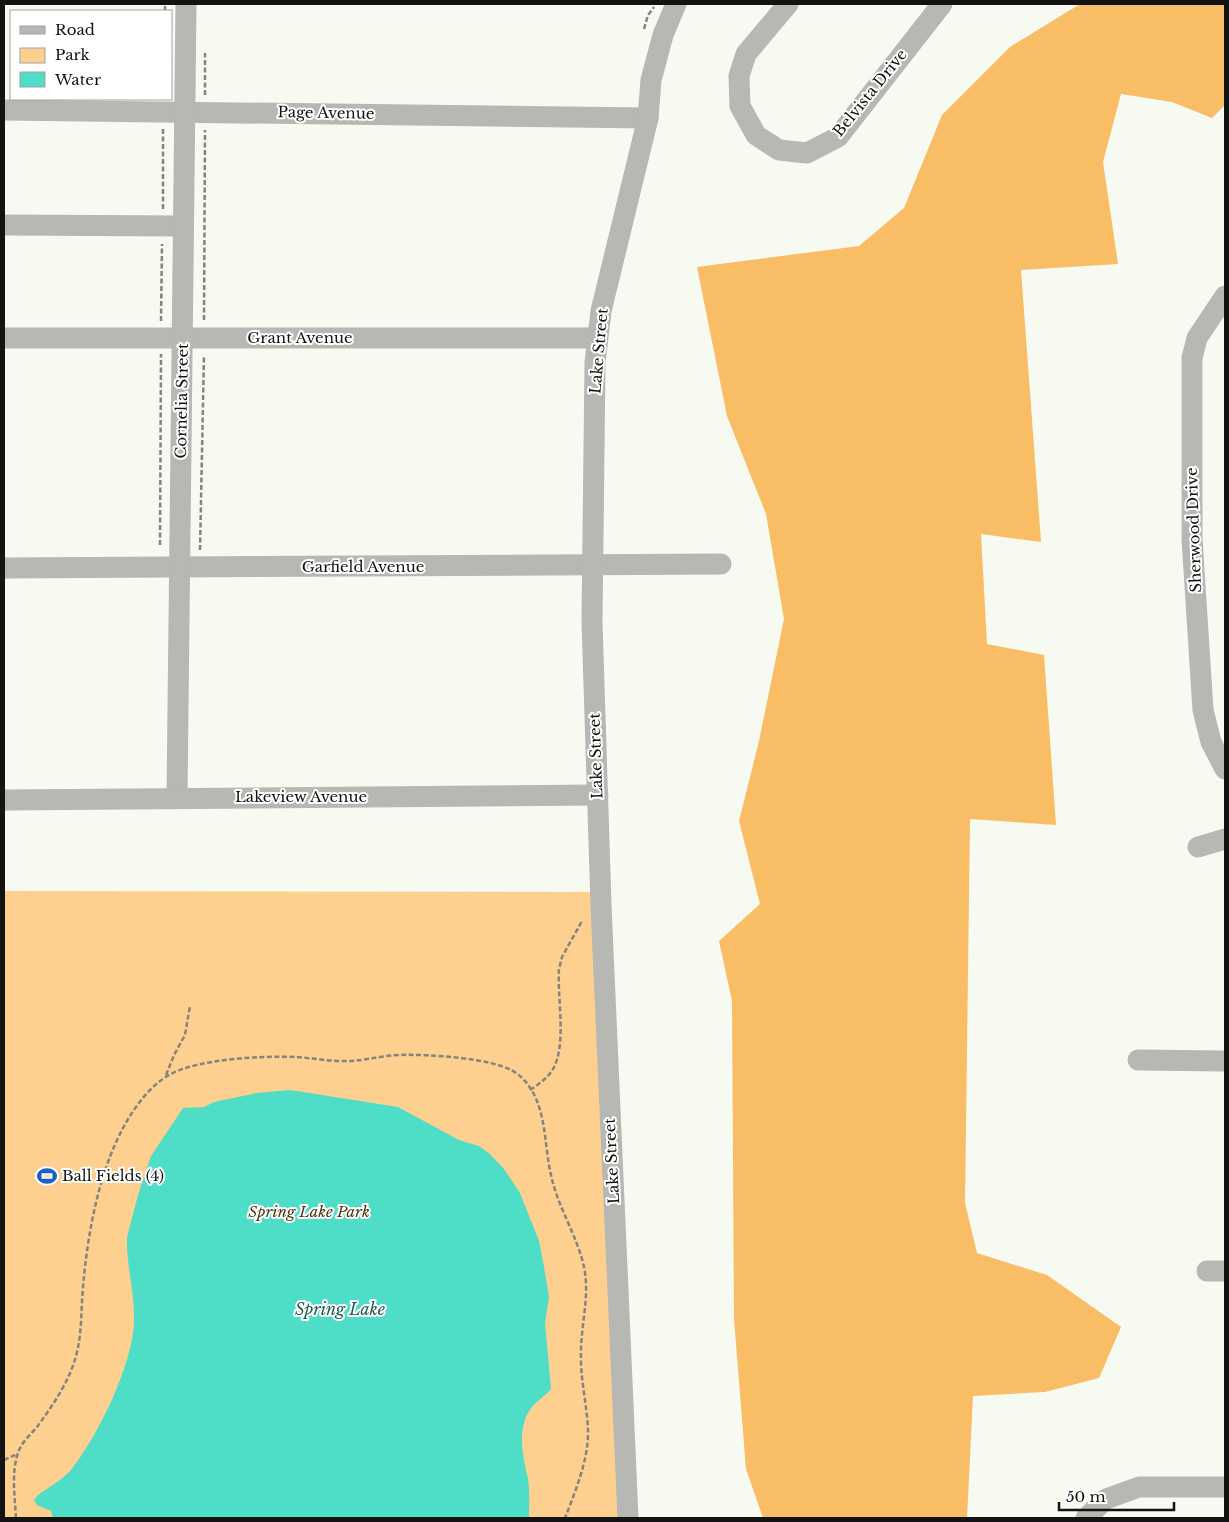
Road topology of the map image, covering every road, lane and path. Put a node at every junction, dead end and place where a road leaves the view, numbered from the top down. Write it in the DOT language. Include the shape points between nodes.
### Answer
graph roads {
  1 [pos="186,4"];
  2 [pos="676,4"];
  3 [pos="788,4"];
  4 [pos="942,4"];
  5 [pos="4,110"];
  6 [pos="184,111"];
  7 [pos="648,118"];
  8 [pos="4,225"];
  9 [pos="183,226"];
  10 [pos="1225,296"];
  11 [pos="4,338"];
  12 [pos="182,338"];
  13 [pos="597,338"];
  14 [pos="721,564"];
  15 [pos="592,566"];
  16 [pos="4,568"];
  17 [pos="180,568"];
  18 [pos="1225,769"];
  19 [pos="598,795"];
  20 [pos="177,798"];
  21 [pos="4,800"];
  22 [pos="1225,839"];
  23 [pos="1198,847"];
  24 [pos="586,916"];
  25 [pos="190,1006"];
  26 [pos="1138,1060"];
  27 [pos="1225,1061"];
  28 [pos="166,1075"];
  29 [pos="530,1090"];
  30 [pos="18,1454"];
  31 [pos="4,1460"];
  32 [pos="1225,1487"];
  33 [pos="16,1518"];
  34 [pos="565,1518"];
  35 [pos="628,1518"];
  36 [pos="1086,1518"];
  1 -- 6 [label="street, Cornelia Street"];
  2 -- 7 [label="street, Lake Street" via="663,34 651,80"];
  3 -- 4 [label="street, Belvista Drive" via="746,54 739,76 740,106 756,135 779,150 807,153 838,137"];
  5 -- 6 [label="street, Page Avenue"];
  6 -- 7 [label="street, Page Avenue"];
  6 -- 9 [label="street, Cornelia Street"];
  7 -- 13 [label="street, Lake Street"];
  8 -- 9 [label="street"];
  9 -- 12 [label="street, Cornelia Street"];
  10 -- 18 [label="street, Sherwood Drive" via="1197,338 1192,358 1192,539 1203,710 1211,742"];
  11 -- 12 [label="street, Grant Avenue"];
  12 -- 13 [label="street, Grant Avenue"];
  12 -- 17 [label="street, Cornelia Street"];
  13 -- 15 [label="street, Lake Street"];
  14 -- 15 [label="street, Garfield Avenue"];
  15 -- 17 [label="street, Garfield Avenue"];
  15 -- 19 [label="street, Lake Street"];
  16 -- 17 [label="street, Garfield Avenue"];
  17 -- 20 [label="street, Cornelia Street"];
  19 -- 20 [label="street, Lakeview Avenue"];
  19 -- 35 [label="street, Lake Street"];
  20 -- 21 [label="street, Lakeview Avenue"];
  22 -- 23 [label="street"];
  24 -- 29 [label="path" via="559,969 560,1043 557,1061 548,1077"];
  25 -- 28 [label="path" via="185,1035"];
  26 -- 27 [label="street"];
  28 -- 29 [label="path" via="189,1067 256,1059 346,1061 399,1055 427,1056 466,1059 506,1068 516,1072"];
  28 -- 30 [label="path" via="134,1110 105,1172 88,1240 77,1354 59,1393"];
  29 -- 34 [label="path" via="546,1132 548,1161 556,1196 579,1246 586,1276 581,1350 588,1430 585,1456"];
  30 -- 31 [label="path"];
  30 -- 33 [label="path" via="15,1468"];
  32 -- 36 [label="street" via="1139,1487 1106,1499"];
}
